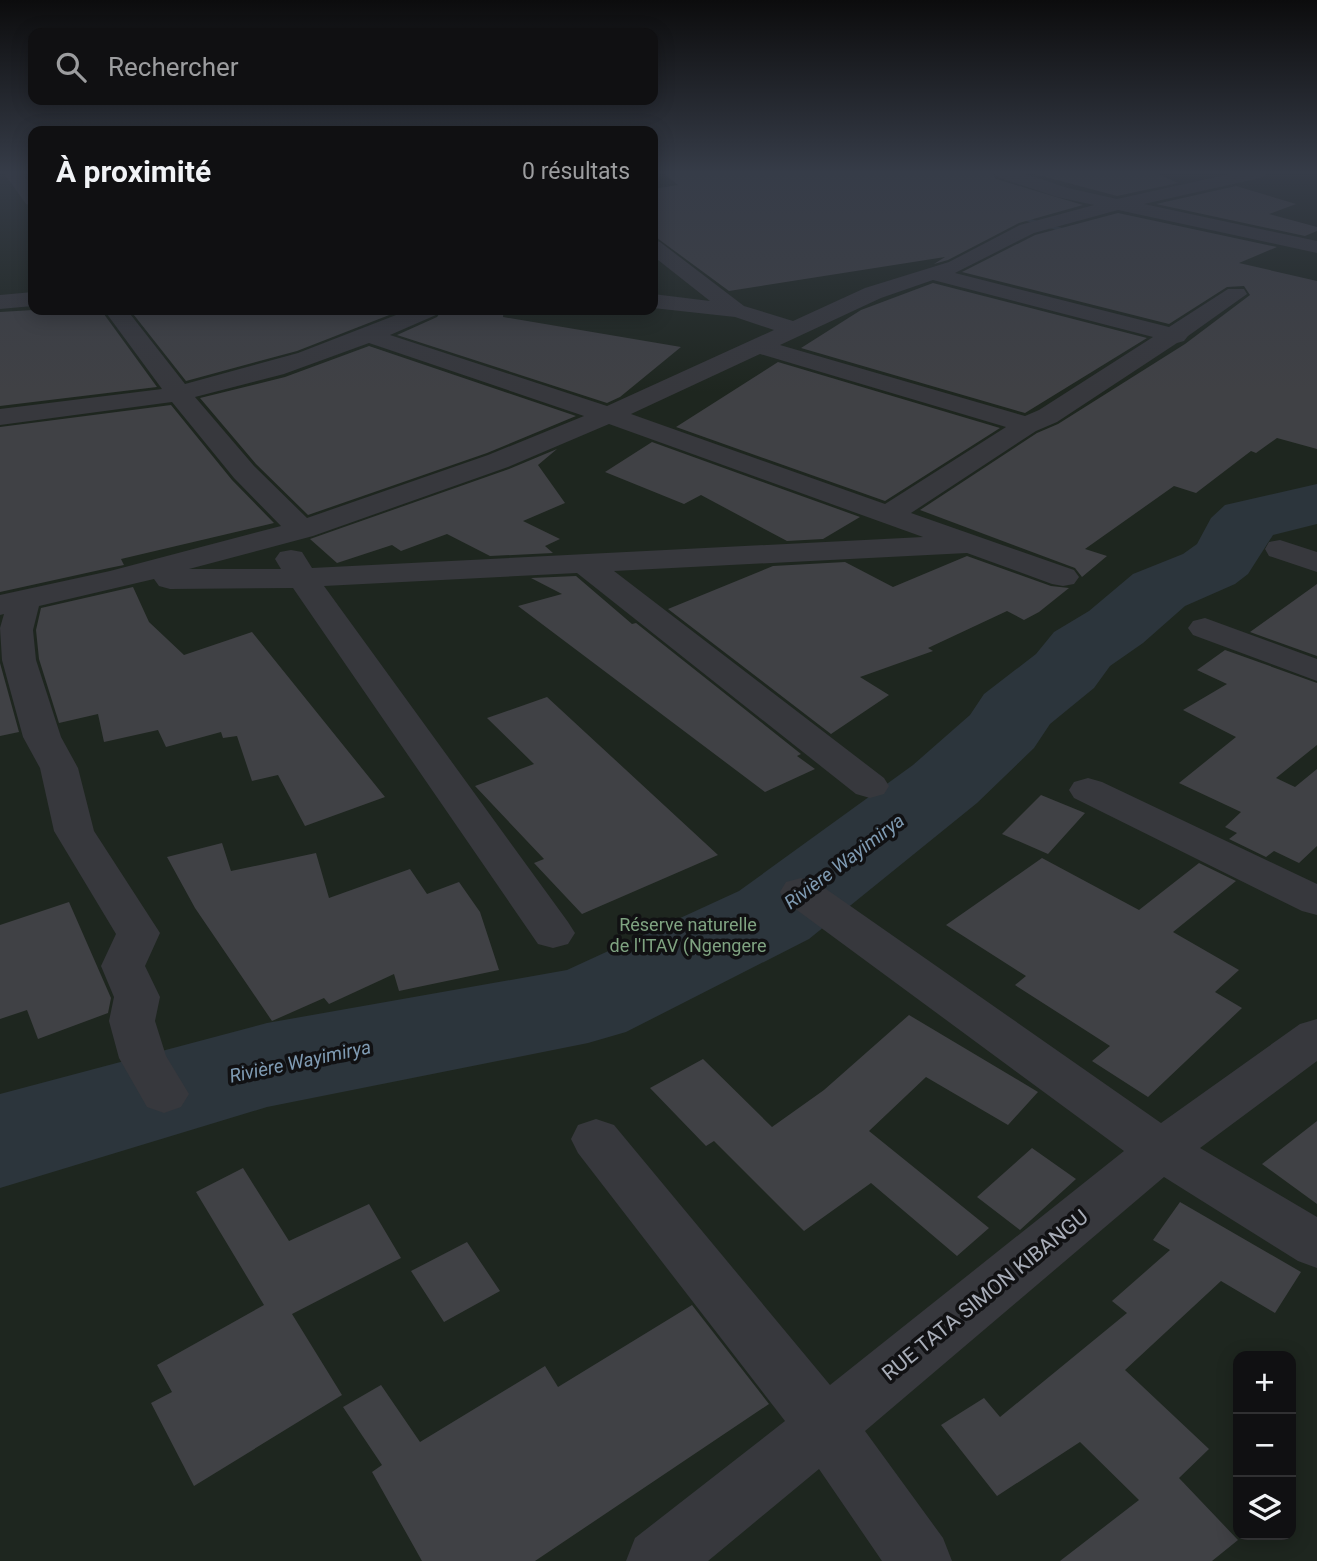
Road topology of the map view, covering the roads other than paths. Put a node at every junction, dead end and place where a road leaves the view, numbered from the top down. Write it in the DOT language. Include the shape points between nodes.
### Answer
graph roads {
  1 [pos="995,246"];
  2 [pos="658,250"];
  3 [pos="933,274"];
  4 [pos="1236,294"];
  5 [pos="28,299"];
  6 [pos="658,301"];
  7 [pos="0,302"];
  8 [pos="738,311"];
  9 [pos="119,315"];
  10 [pos="417,315"];
  11 [pos="794,329"];
  12 [pos="370,336"];
  13 [pos="1176,336"];
  14 [pos="758,346"];
  15 [pos="179,394"];
  16 [pos="608,415"];
  17 [pos="0,418"];
  18 [pos="1027,425"];
  19 [pos="887,515"];
  20 [pos="290,533"];
  21 [pos="968,544"];
  22 [pos="1280,548"];
  23 [pos="582,562"];
  24 [pos="1317,563"];
  25 [pos="1063,577"];
  26 [pos="304,578"];
  27 [pos="113,579"];
  28 [pos="13,602"];
  29 [pos="1205,628"];
  30 [pos="1317,671"];
  31 [pos="870,786"];
  32 [pos="1087,790"];
  33 [pos="801,892"];
  34 [pos="1317,901"];
  35 [pos="553,933"];
  36 [pos="1317,1037"];
  37 [pos="164,1094"];
  38 [pos="596,1139"];
  39 [pos="1161,1150"];
  40 [pos="1317,1245"];
  41 [pos="825,1425"];
  42 [pos="658,1561"];
  43 [pos="920,1561"];
  1 -- 3 [label="street"];
  2 -- 8 [label="street"];
  3 -- 11 [label="street" via="873,293"];
  3 -- 13 [label="street"];
  4 -- 13 [label="street"];
  5 -- 7 [label="street"];
  6 -- 8 [label="street"];
  8 -- 11 [label="street"];
  9 -- 15 [label="street"];
  10 -- 12 [label="street"];
  11 -- 14 [label="street"];
  12 -- 15 [label="street" via="285,366"];
  12 -- 16 [label="street"];
  13 -- 18 [label="street"];
  14 -- 16 [label="street"];
  14 -- 18 [label="street"];
  15 -- 17 [label="street"];
  15 -- 20 [label="street"];
  16 -- 19 [label="street"];
  16 -- 20 [label="street" via="498,461"];
  18 -- 19 [label="street"];
  19 -- 21 [label="street"];
  20 -- 26 [label="street"];
  20 -- 27 [label="street"];
  21 -- 23 [label="street"];
  21 -- 25 [label="street"];
  22 -- 24 [label="street"];
  23 -- 26 [label="street"];
  23 -- 31 [label="street"];
  26 -- 27 [label="street"];
  26 -- 35 [label="street"];
  27 -- 28 [label="street"];
  28 -- 37 [label="street" via="19,660 42,737 59,768 74,831 138,933 122,966 137,997 132,1021 143,1058"];
  29 -- 30 [label="street"];
  32 -- 34 [label="street"];
  33 -- 39 [label="street"];
  36 -- 39 [label="street, RUE TATA SIMON KIBANGU"];
  38 -- 41 [label="street"];
  39 -- 40 [label="street"];
  39 -- 41 [label="street, RUE TATA SIMON KIBANGU"];
  41 -- 42 [label="street, RUE TATA SIMON KIBANGU"];
  41 -- 43 [label="street"];
}
